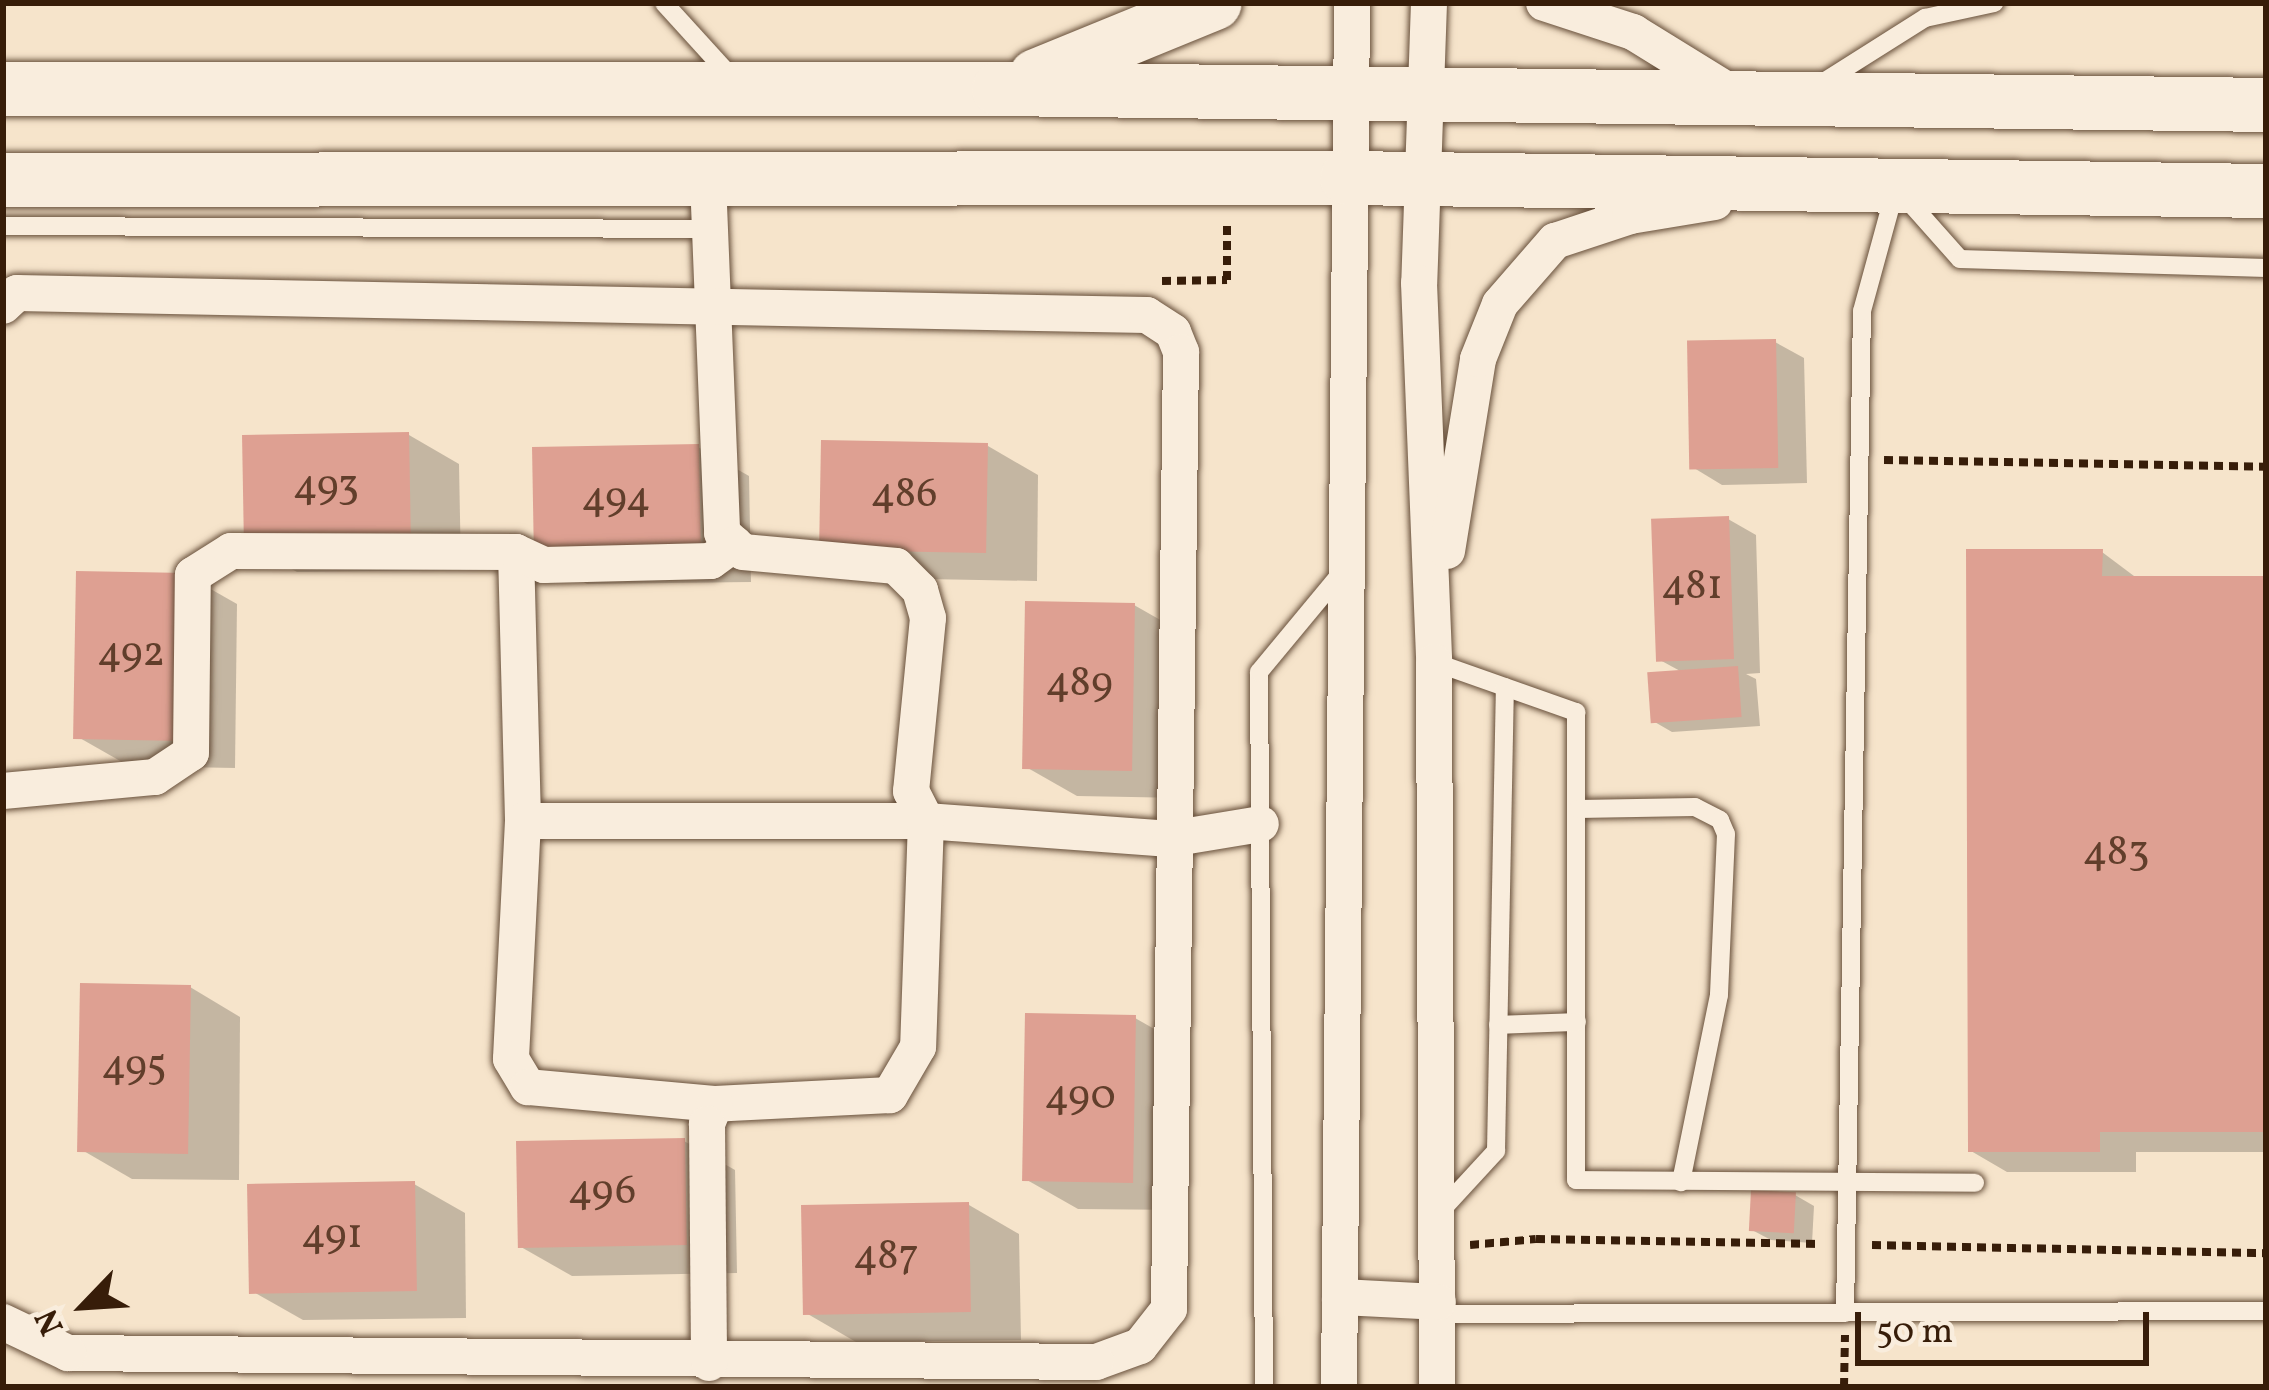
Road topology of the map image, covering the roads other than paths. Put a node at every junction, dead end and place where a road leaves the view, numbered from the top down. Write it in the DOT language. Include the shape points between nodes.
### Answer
graph roads {
  1 [pos="664,3"];
  2 [pos="1215,3"];
  3 [pos="1352,3"];
  4 [pos="1430,3"];
  5 [pos="1544,3"];
  6 [pos="1994,3"];
  7 [pos="741,88"];
  8 [pos="1000,88"];
  9 [pos="3,89"];
  10 [pos="1351,96"];
  11 [pos="1426,97"];
  12 [pos="1769,100"];
  13 [pos="2266,104"];
  14 [pos="1347,178"];
  15 [pos="3,180"];
  16 [pos="1423,182"];
  17 [pos="1896,187"];
  18 [pos="2266,191"];
  19 [pos="709,205"];
  20 [pos="3,226"];
  21 [pos="2266,268"];
  22 [pos="3,306"];
  23 [pos="713,306"];
  24 [pos="734,544"];
  25 [pos="516,552"];
  26 [pos="1343,571"];
  27 [pos="1434,662"];
  28 [pos="1505,687"];
  29 [pos="3,791"];
  30 [pos="1578,809"];
  31 [pos="524,821"];
  32 [pos="926,821"];
  33 [pos="1261,824"];
  34 [pos="1170,839"];
  35 [pos="1577,1022"];
  36 [pos="1498,1025"];
  37 [pos="715,1104"];
  38 [pos="1681,1182"];
  39 [pos="1848,1182"];
  40 [pos="1975,1183"];
  41 [pos="1438,1231"];
  42 [pos="1340,1297"];
  43 [pos="1438,1308"];
  44 [pos="2266,1311"];
  45 [pos="1845,1312"];
  46 [pos="3,1322"];
  47 [pos="709,1363"];
  48 [pos="644,1373"];
  49 [pos="1264,1387"];
  50 [pos="1339,1387"];
  51 [pos="1437,1387"];
  1 -- 7 [label="lane"];
  2 -- 8 [label="street"];
  3 -- 10 [label="street"];
  4 -- 11 [label="street"];
  5 -- 12 [label="street" via="1633,32"];
  6 -- 12 [label="lane" via="1924,18"];
  7 -- 8 [label="street"];
  7 -- 9 [label="street"];
  8 -- 10 [label="street"];
  10 -- 11 [label="street"];
  10 -- 14 [label="street"];
  11 -- 12 [label="street"];
  11 -- 16 [label="street"];
  12 -- 13 [label="street"];
  14 -- 16 [label="street"];
  14 -- 19 [label="street"];
  14 -- 26 [label="street"];
  15 -- 19 [label="street"];
  16 -- 17 [label="street"];
  16 -- 27 [label="street"];
  17 -- 18 [label="street"];
  17 -- 21 [label="lane" via="1960,260"];
  17 -- 27 [label="street" via="1708,203 1630,216 1555,242 1500,304 1478,359"];
  17 -- 39 [label="lane" via="1862,311"];
  19 -- 20 [label="lane"];
  19 -- 23 [label="street"];
  22 -- 23 [label="street" via="17,293"];
  23 -- 24 [label="street" via="717,496 722,533"];
  23 -- 34 [label="street" via="1147,314 1173,332 1181,352"];
  24 -- 25 [label="street" via="711,561 544,565"];
  24 -- 32 [label="street" via="743,552 896,566 920,590 928,618 911,791"];
  25 -- 29 [label="street" via="231,551 202,564 193,575 191,753 155,777"];
  25 -- 31 [label="street"];
  26 -- 33 [label="lane" via="1259,672"];
  26 -- 42 [label="street"];
  27 -- 28 [label="lane"];
  27 -- 41 [label="street"];
  28 -- 30 [label="lane" via="1576,712"];
  28 -- 36 [label="lane"];
  30 -- 35 [label="lane"];
  30 -- 38 [label="lane" via="1695,807 1720,820 1726,834 1719,995"];
  31 -- 32 [label="street"];
  31 -- 37 [label="street" via="511,1059 528,1087"];
  32 -- 34 [label="street"];
  32 -- 37 [label="street" via="918,1047 890,1095"];
  33 -- 34 [label="street"];
  33 -- 49 [label="lane"];
  34 -- 47 [label="street" via="1169,1309 1141,1346 1096,1362"];
  35 -- 36 [label="lane"];
  35 -- 38 [label="lane" via="1576,1180"];
  36 -- 41 [label="lane" via="1496,1151"];
  37 -- 47 [label="street" via="707,1124"];
  38 -- 39 [label="lane"];
  39 -- 40 [label="lane"];
  39 -- 45 [label="lane"];
  41 -- 43 [label="street"];
  42 -- 43 [label="street"];
  42 -- 50 [label="street"];
  43 -- 45 [label="lane"];
  43 -- 51 [label="street"];
  44 -- 45 [label="lane"];
  46 -- 48 [label="street" via="68,1353"];
  47 -- 48 [label="street"];
}
